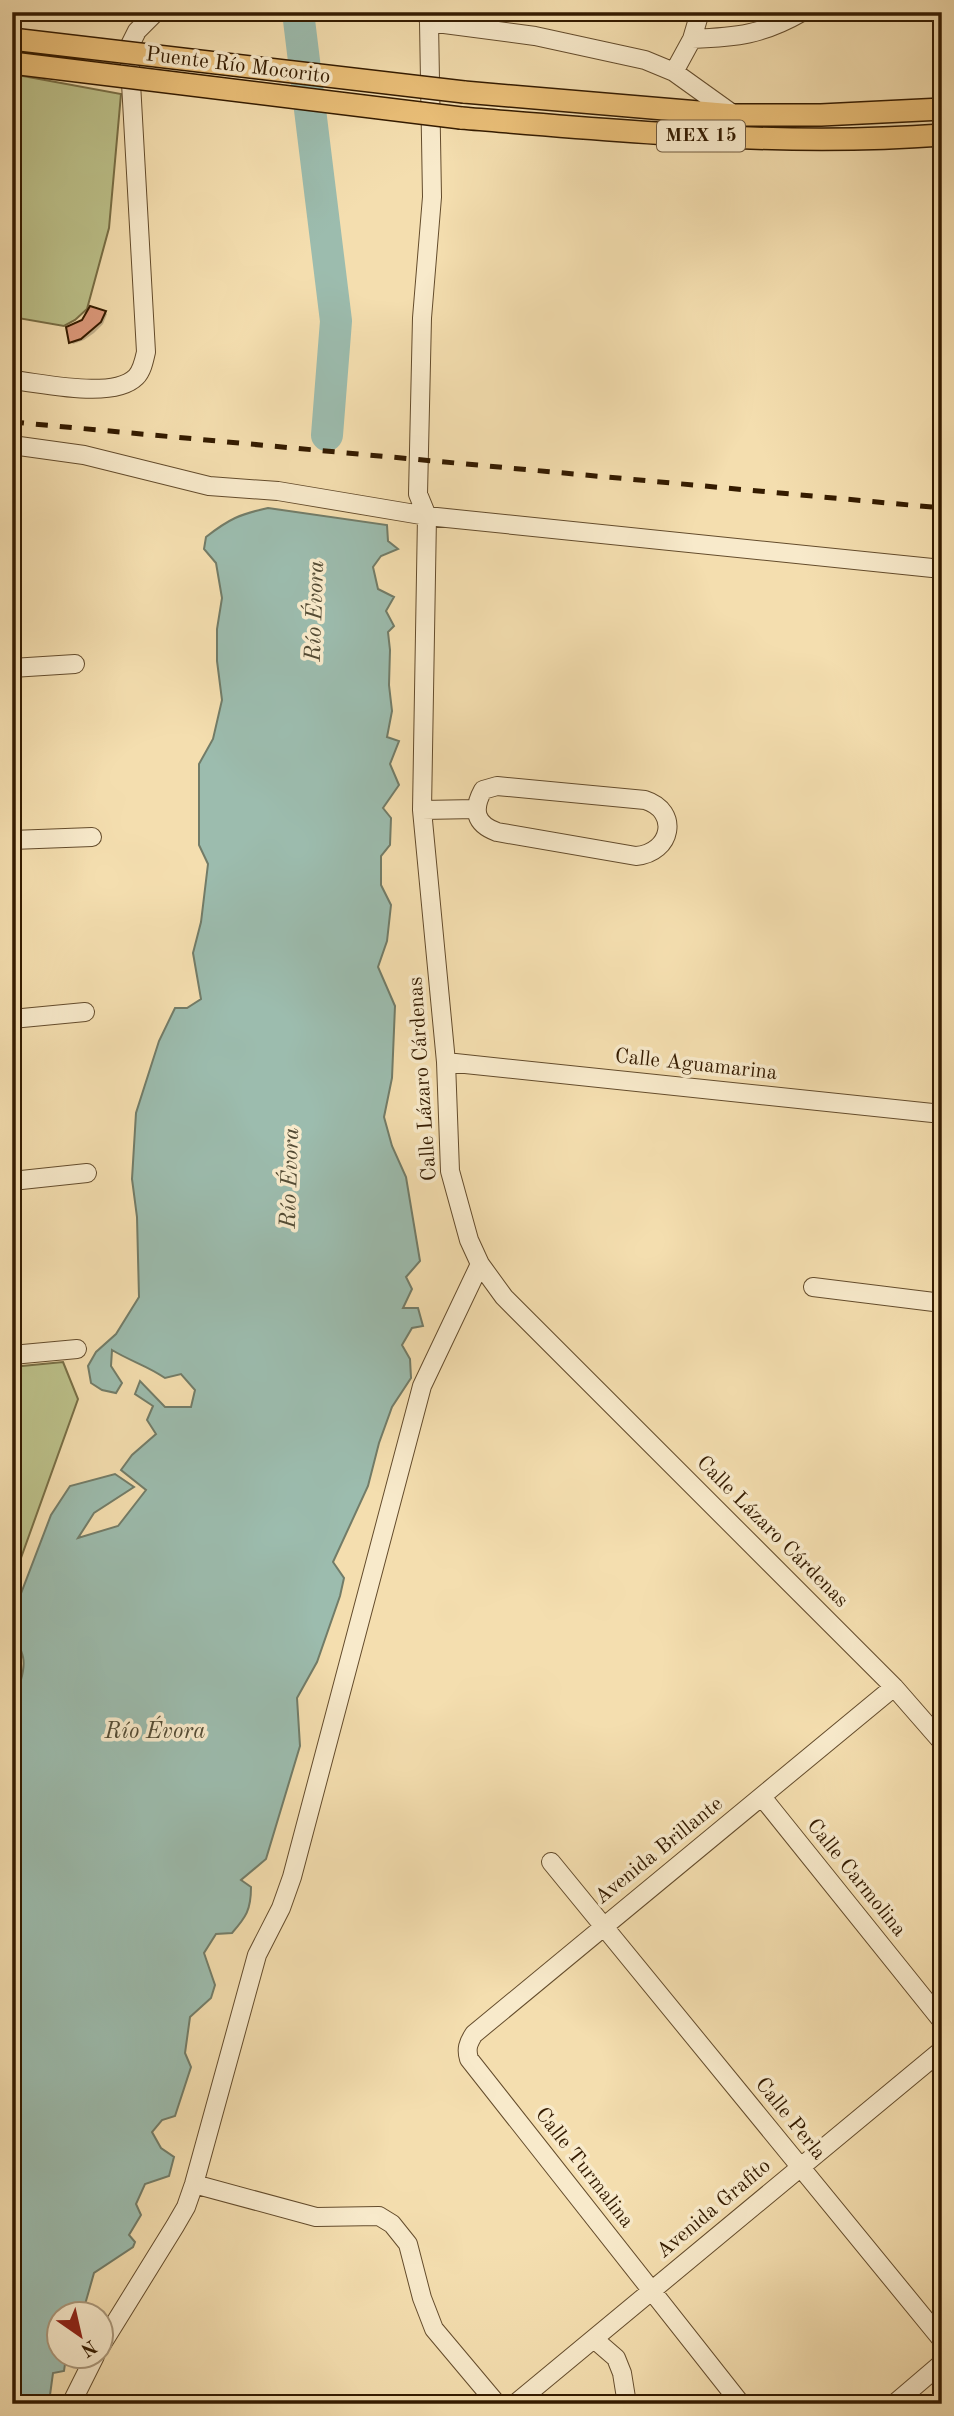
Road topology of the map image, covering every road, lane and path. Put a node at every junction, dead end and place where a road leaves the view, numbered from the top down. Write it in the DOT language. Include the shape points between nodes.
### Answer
graph roads {
  1 [pos="156,12"];
  2 [pos="700,12"];
  3 [pos="802,12"];
  4 [pos="428,17"];
  5 [pos="12,39"];
  6 [pos="692,39"];
  7 [pos="12,63"];
  8 [pos="674,72"];
  9 [pos="942,109"];
  10 [pos="734,115"];
  11 [pos="942,135"];
  12 [pos="12,380"];
  13 [pos="12,445"];
  14 [pos="427,516"];
  15 [pos="942,569"];
  16 [pos="75,664"];
  17 [pos="12,668"];
  18 [pos="476,809"];
  19 [pos="422,810"];
  20 [pos="92,837"];
  21 [pos="12,840"];
  22 [pos="85,1012"];
  23 [pos="12,1019"];
  24 [pos="446,1062"];
  25 [pos="942,1114"];
  26 [pos="87,1173"];
  27 [pos="12,1181"];
  28 [pos="480,1264"];
  29 [pos="813,1287"];
  30 [pos="942,1303"];
  31 [pos="77,1349"];
  32 [pos="12,1354"];
  33 [pos="894,1687"];
  34 [pos="942,1742"];
  35 [pos="762,1797"];
  36 [pos="551,1863"];
  37 [pos="603,1926"];
  38 [pos="942,2021"];
  39 [pos="942,2050"];
  40 [pos="469,2059"];
  41 [pos="800,2167"];
  42 [pos="194,2183"];
  43 [pos="652,2291"];
  44 [pos="116,2321"];
  45 [pos="594,2339"];
  46 [pos="942,2340"];
  47 [pos="942,2363"];
  48 [pos="88,2370"];
  49 [pos="71,2404"];
  50 [pos="497,2404"];
  51 [pos="515,2404"];
  52 [pos="627,2404"];
  53 [pos="741,2404"];
  54 [pos="894,2404"];
  1 -- 12 [label="street" via="129,47 146,352 143,365 138,375 119,387"];
  2 -- 6 [label="street"];
  3 -- 6 [label="street" via="761,32"];
  4 -- 8 [label="street" via="605,50"];
  4 -- 14 [label="street, Calle Lázaro Cárdenas" via="432,197 422,318 418,494"];
  5 -- 10 [label="main road, Puente Río Mocorito / MEX 15, bridge" via="464,92"];
  6 -- 8 [label="street"];
  7 -- 11 [label="main road, Puente Río Mocorito / MEX 15, bridge" via="461,118 724,137"];
  8 -- 10 [label="street"];
  9 -- 10 [label="main road, MEX 15"];
  13 -- 14 [label="street" via="84,455 209,486 278,491"];
  14 -- 15 [label="street"];
  14 -- 19 [label="street, Calle Lázaro Cárdenas"];
  16 -- 17 [label="street"];
  18 -- 18 [label="street" via="482,825 498,832 635,856 657,850 668,832 661,809 645,800 497,786 483,790"];
  18 -- 19 [label="street"];
  19 -- 24 [label="street, Calle Lázaro Cárdenas"];
  20 -- 21 [label="street"];
  22 -- 23 [label="street"];
  24 -- 25 [label="street, Calle Aguamarina"];
  24 -- 28 [label="street, Calle Lázaro Cárdenas" via="450,1171 461,1218"];
  26 -- 27 [label="street"];
  28 -- 33 [label="street, Calle Lázaro Cárdenas" via="504,1297"];
  28 -- 42 [label="street" via="422,1386 289,1885 257,1955"];
  29 -- 30 [label="street"];
  31 -- 32 [label="street"];
  33 -- 34 [label="street, Calle Lázaro Cárdenas"];
  33 -- 35 [label="street, Avenida Brillante"];
  35 -- 37 [label="street, Avenida Brillante"];
  35 -- 38 [label="street, Calle Carmolina"];
  36 -- 37 [label="street, Calle Perla"];
  37 -- 40 [label="street, Avenida Brillante" via="474,2034"];
  37 -- 41 [label="street, Calle Perla"];
  39 -- 41 [label="street, Avenida Grafito"];
  40 -- 43 [label="street, Calle Turmalina"];
  41 -- 43 [label="street, Avenida Grafito"];
  41 -- 46 [label="street, Calle Perla"];
  42 -- 44 [label="street" via="186,2207"];
  42 -- 50 [label="street" via="316,2217 379,2216 391,2224 408,2244 434,2329"];
  43 -- 45 [label="street, Avenida Grafito"];
  43 -- 53 [label="street, Calle Turmalina"];
  45 -- 51 [label="street, Avenida Grafito"];
  45 -- 52 [label="street" via="616,2358"];
  47 -- 54 [label="street"];
  48 -- 49 [label="street"];
}
